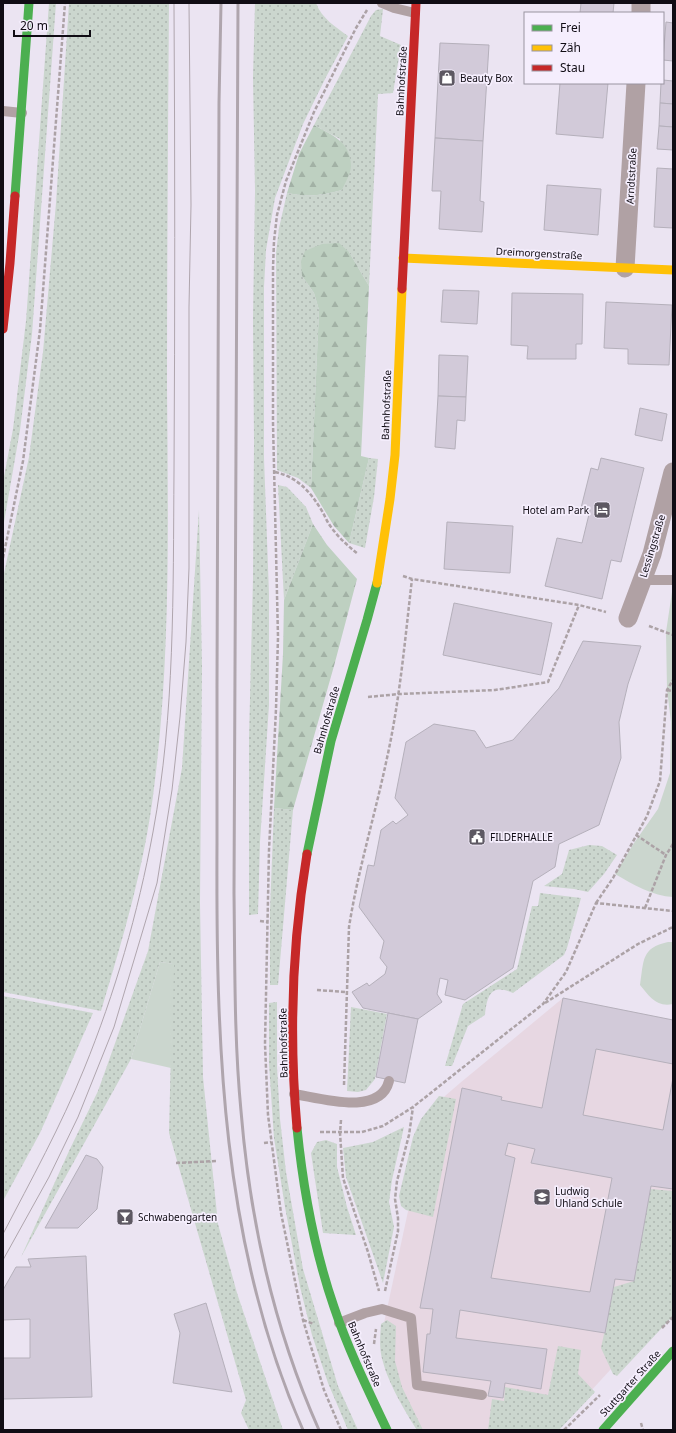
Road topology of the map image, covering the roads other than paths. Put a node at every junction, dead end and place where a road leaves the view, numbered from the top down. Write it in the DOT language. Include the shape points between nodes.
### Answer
graph roads {
  1 [pos="29,3"];
  2 [pos="382,3"];
  3 [pos="416,8"];
  4 [pos="636,84"];
  5 [pos="3,111"];
  6 [pos="22,113"];
  7 [pos="403,258"];
  8 [pos="625,268"];
  9 [pos="673,270"];
  10 [pos="3,329"];
  11 [pos="673,472"];
  12 [pos="642,580"];
  13 [pos="673,580"];
  14 [pos="628,618"];
  15 [pos="389,1081"];
  16 [pos="294,1094"];
  17 [pos="339,1323"];
  18 [pos="673,1351"];
  19 [pos="482,1395"];
  20 [pos="387,1430"];
  21 [pos="603,1430"];
  1 -- 6 [label="street"];
  2 -- 3 [label="lane" via="394,8"];
  3 -- 7 [label="street, Bahnhofstraße"];
  4 -- 8 [label="street, Arndtstraße"];
  5 -- 6 [label="lane"];
  6 -- 10 [label="street"];
  7 -- 8 [label="street, Dreimorgenstraße"];
  7 -- 16 [label="street, Bahnhofstraße" via="395,450 379,569 368,618 327,756 308,844 299,910 293,989"];
  8 -- 9 [label="street, Dreimorgenstraße"];
  11 -- 12 [label="street, Lessingstraße" via="652,554"];
  12 -- 13 [label="lane"];
  12 -- 14 [label="street, Lessingstraße"];
  15 -- 16 [label="lane" via="382,1095 362,1102 343,1102"];
  16 -- 17 [label="street, Bahnhofstraße" via="305,1188 317,1250"];
  17 -- 19 [label="lane" via="382,1309 411,1318 417,1385"];
  17 -- 20 [label="street, Bahnhofstraße"];
  18 -- 21 [label="street, Stuttgarter Straße"];
}
